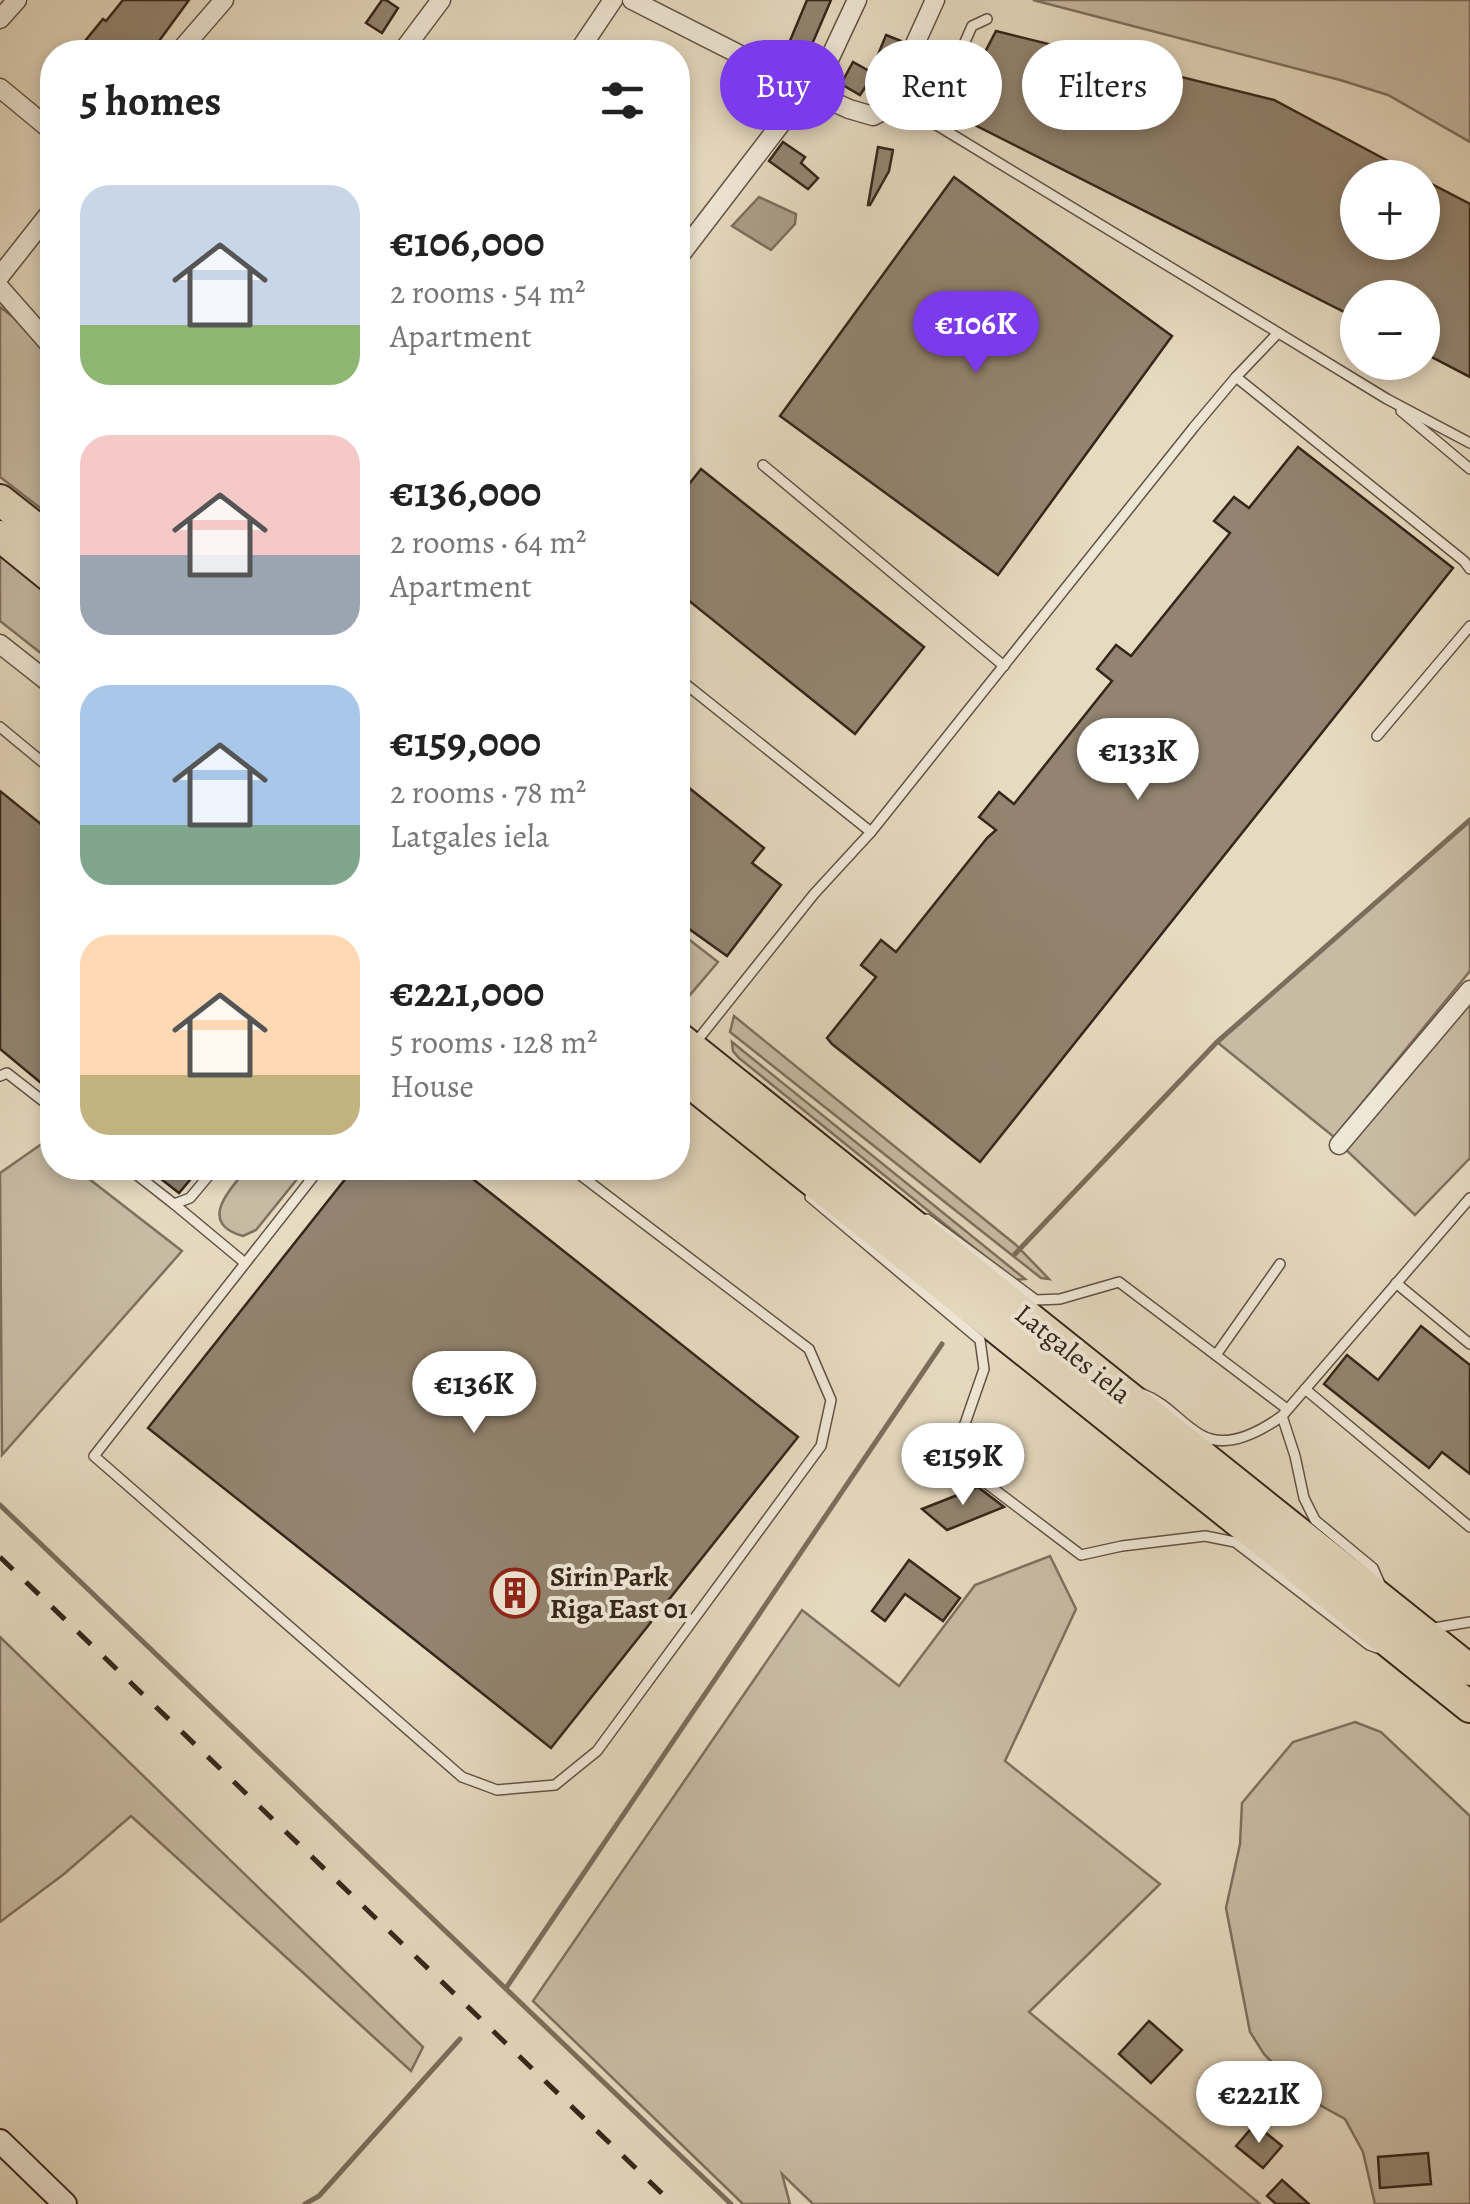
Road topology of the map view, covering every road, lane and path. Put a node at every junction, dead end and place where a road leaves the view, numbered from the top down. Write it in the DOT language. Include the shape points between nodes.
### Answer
graph roads {
  1 [pos="17,0"];
  2 [pos="224,0"];
  3 [pos="441,0"];
  4 [pos="613,0"];
  5 [pos="632,0"];
  6 [pos="857,0"];
  7 [pos="935,0"];
  8 [pos="0,19"];
  9 [pos="987,20"];
  10 [pos="189,40"];
  11 [pos="411,40"];
  12 [pos="586,40"];
  13 [pos="838,40"];
  14 [pos="916,40"];
  15 [pos="966,40"];
  16 [pos="720,45"];
  17 [pos="0,88"];
  18 [pos="40,121"];
  19 [pos="776,130"];
  20 [pos="945,130"];
  21 [pos="40,225"];
  22 [pos="690,242"];
  23 [pos="0,276"];
  24 [pos="0,288"];
  25 [pos="40,333"];
  26 [pos="1278,333"];
  27 [pos="1236,377"];
  28 [pos="1387,400"];
  29 [pos="1470,443"];
  30 [pos="763,465"];
  31 [pos="1470,469"];
  32 [pos="0,500"];
  33 [pos="40,532"];
  34 [pos="0,536"];
  35 [pos="40,568"];
  36 [pos="1470,569"];
  37 [pos="1470,626"];
  38 [pos="0,644"];
  39 [pos="1004,666"];
  40 [pos="40,676"];
  41 [pos="690,688"];
  42 [pos="0,727"];
  43 [pos="1377,736"];
  44 [pos="40,760"];
  45 [pos="872,832"];
  46 [pos="1470,990"];
  47 [pos="690,1045"];
  48 [pos="690,1062"];
  49 [pos="690,1065"];
  50 [pos="0,1076"];
  51 [pos="40,1099"];
  52 [pos="1339,1146"];
  53 [pos="792,1166"];
  54 [pos="143,1180"];
  55 [pos="205,1180"];
  56 [pos="311,1180"];
  57 [pos="586,1180"];
  58 [pos="1470,1198"];
  59 [pos="174,1204"];
  60 [pos="887,1204"];
  61 [pos="245,1263"];
  62 [pos="1280,1264"];
  63 [pos="1396,1283"];
  64 [pos="1470,1344"];
  65 [pos="1216,1355"];
  66 [pos="1104,1379"];
  67 [pos="1305,1389"];
  68 [pos="1284,1412"];
  69 [pos="1470,1527"];
  70 [pos="1391,1607"];
  71 [pos="1470,1622"];
  72 [pos="1414,1643"];
  73 [pos="1470,1670"];
  74 [pos="1470,1707"];
  75 [pos="0,2142"];
  76 [pos="65,2204"];
  1 -- 8 [label="street"];
  2 -- 10 [label="street"];
  3 -- 11 [label="street"];
  4 -- 12 [label="street"];
  5 -- 16 [label="street"];
  6 -- 13 [label="street"];
  7 -- 14 [label="street"];
  9 -- 15 [label="lane" via="972,26"];
  17 -- 18 [label="street"];
  19 -- 22 [label="street"];
  20 -- 26 [label="lane"];
  21 -- 23 [label="street"];
  24 -- 25 [label="street"];
  26 -- 27 [label="lane"];
  26 -- 28 [label="lane"];
  27 -- 36 [label="lane"];
  27 -- 39 [label="lane"];
  28 -- 29 [label="lane"];
  28 -- 31 [label="lane"];
  30 -- 39 [label="lane"];
  32 -- 33 [label="highway"];
  34 -- 35 [label="highway"];
  37 -- 43 [label="lane"];
  38 -- 40 [label="street"];
  39 -- 45 [label="lane"];
  41 -- 45 [label="lane"];
  42 -- 44 [label="lane"];
  45 -- 47 [label="lane"];
  46 -- 52 [label="street"];
  48 -- 60 [label="highway, Latgales iela"];
  49 -- 53 [label="highway, Latgales iela"];
  50 -- 51 [label="lane" via="7,1073"];
  53 -- 72 [label="highway, Latgales iela"];
  53 -- 72 [label="lane, Latgales iela" via="820,1207 980,1340 984,1368 953,1458 1082,1555 1205,1536 1235,1542 1369,1645"];
  54 -- 59 [label="lane"];
  55 -- 59 [label="lane" via="190,1198"];
  56 -- 61 [label="lane"];
  57 -- 61 [label="lane" via="809,1348 831,1400 820,1446 597,1751 555,1785 497,1790 462,1777 94,1456"];
  58 -- 63 [label="lane"];
  59 -- 61 [label="lane"];
  60 -- 65 [label="lane" via="940,1226 1036,1300 1119,1282"];
  60 -- 66 [label="highway, Latgales iela"];
  62 -- 65 [label="lane"];
  63 -- 64 [label="lane"];
  63 -- 67 [label="lane"];
  65 -- 68 [label="lane"];
  66 -- 68 [label="lane" via="1157,1399 1204,1437 1250,1435"];
  66 -- 70 [label="highway, Latgales iela"];
  67 -- 68 [label="lane"];
  67 -- 69 [label="lane"];
  68 -- 70 [label="lane" via="1304,1498 1316,1520 1373,1568"];
  70 -- 72 [label="highway, Latgales iela"];
  71 -- 72 [label="lane"];
  72 -- 73 [label="highway, Latgales iela"];
  72 -- 74 [label="highway, Latgales iela"];
  75 -- 76 [label="street"];
}
